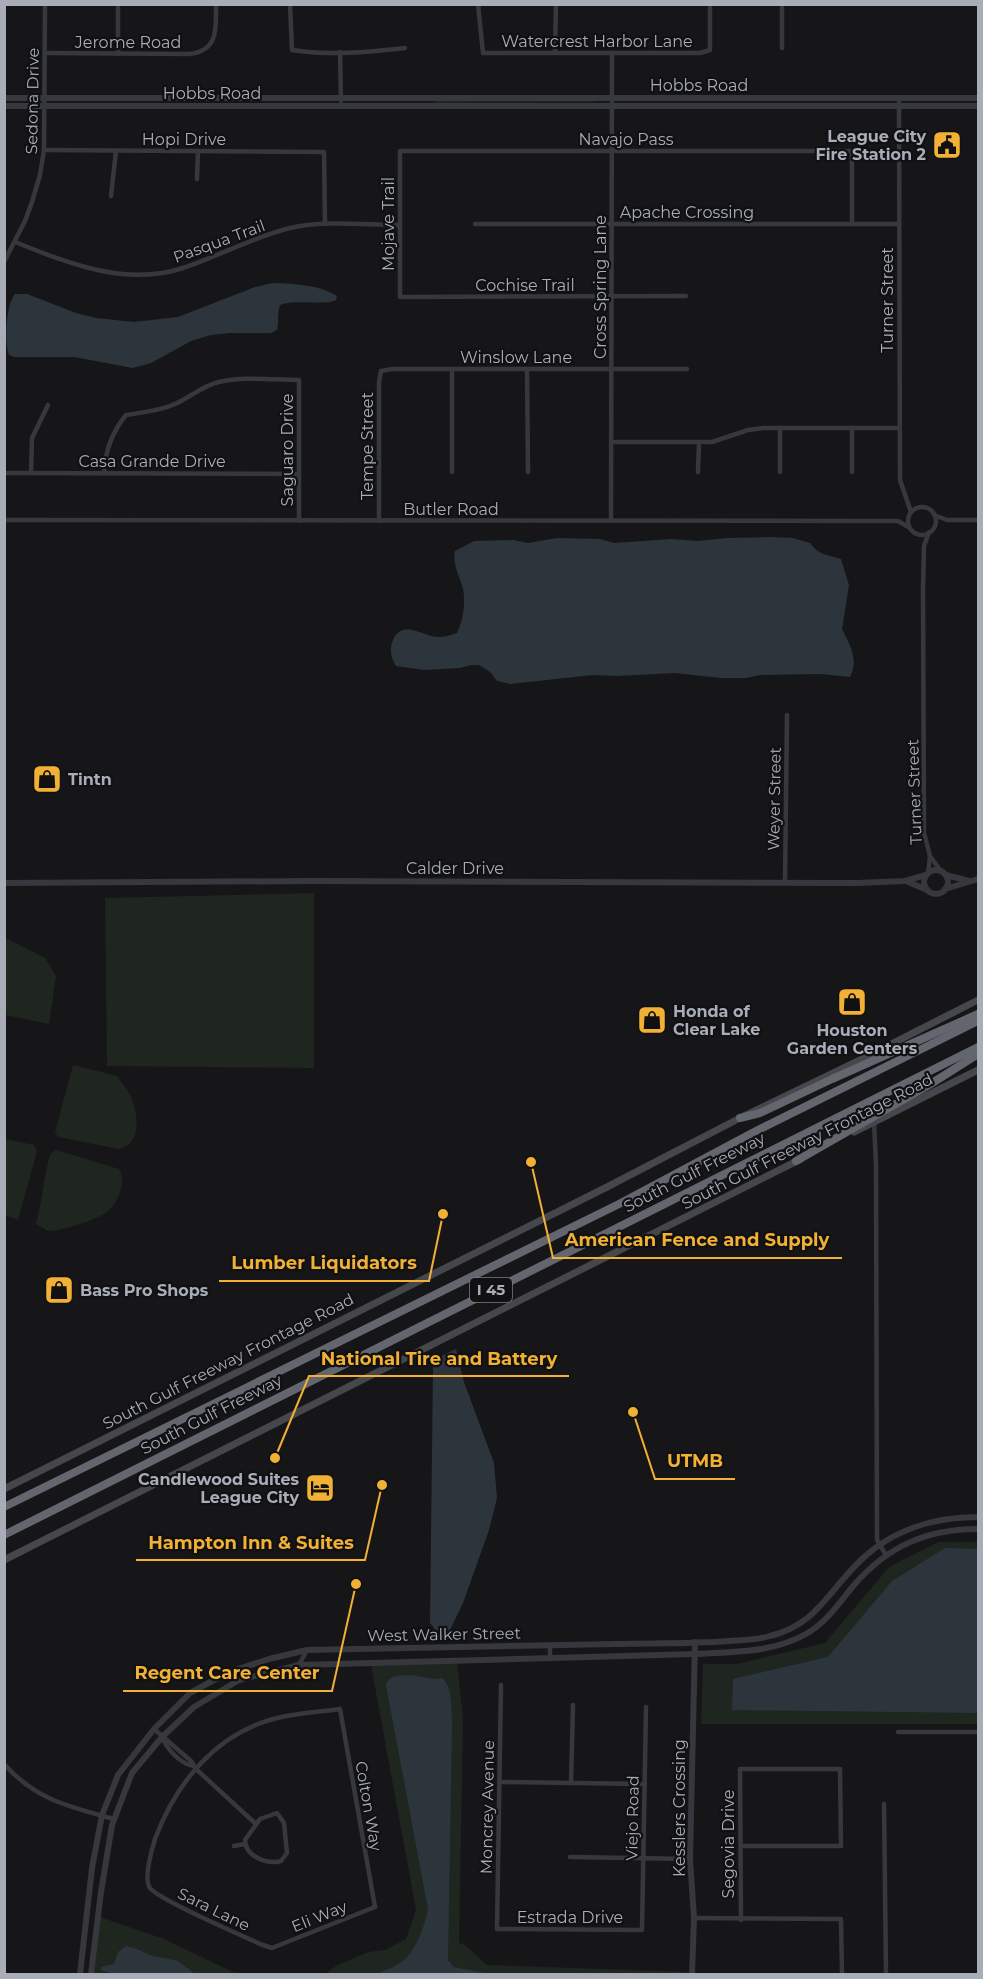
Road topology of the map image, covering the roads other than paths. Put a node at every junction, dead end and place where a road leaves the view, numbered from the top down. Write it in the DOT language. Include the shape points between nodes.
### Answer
graph roads {
  1 [pos="45,4"];
  2 [pos="118,4"];
  3 [pos="216,4"];
  4 [pos="290,4"];
  5 [pos="478,4"];
  6 [pos="556,4"];
  7 [pos="710,4"];
  8 [pos="782,4"];
  9 [pos="405,48"];
  10 [pos="782,48"];
  11 [pos="340,52"];
  12 [pos="45,53"];
  13 [pos="555,53"];
  14 [pos="612,53"];
  15 [pos="118,54"];
  16 [pos="4,98"];
  17 [pos="45,98"];
  18 [pos="341,98"];
  19 [pos="419,98"];
  20 [pos="978,98"];
  21 [pos="612,102"];
  22 [pos="899,103"];
  23 [pos="4,106"];
  24 [pos="45,106"];
  25 [pos="419,106"];
  26 [pos="978,106"];
  27 [pos="340,107"];
  28 [pos="45,150"];
  29 [pos="116,151"];
  30 [pos="198,151"];
  31 [pos="400,151"];
  32 [pos="612,151"];
  33 [pos="197,179"];
  34 [pos="111,196"];
  35 [pos="475,224"];
  36 [pos="612,224"];
  37 [pos="852,224"];
  38 [pos="899,224"];
  39 [pos="325,225"];
  40 [pos="399,225"];
  41 [pos="15,242"];
  42 [pos="4,262"];
  43 [pos="686,296"];
  44 [pos="400,297"];
  45 [pos="612,297"];
  46 [pos="452,369"];
  47 [pos="527,369"];
  48 [pos="612,369"];
  49 [pos="687,369"];
  50 [pos="381,371"];
  51 [pos="48,405"];
  52 [pos="780,428"];
  53 [pos="852,428"];
  54 [pos="899,428"];
  55 [pos="612,442"];
  56 [pos="699,443"];
  57 [pos="31,472"];
  58 [pos="104,472"];
  59 [pos="452,472"];
  60 [pos="528,472"];
  61 [pos="698,472"];
  62 [pos="780,472"];
  63 [pos="852,472"];
  64 [pos="4,473"];
  65 [pos="299,474"];
  66 [pos="907,500"];
  67 [pos="920,507"];
  68 [pos="910,513"];
  69 [pos="934,515"];
  70 [pos="4,520"];
  71 [pos="947,520"];
  72 [pos="978,520"];
  73 [pos="298,521"];
  74 [pos="379,521"];
  75 [pos="611,521"];
  76 [pos="898,521"];
  77 [pos="934,527"];
  78 [pos="910,528"];
  79 [pos="929,532"];
  80 [pos="918,534"];
  81 [pos="924,546"];
  82 [pos="787,715"];
  83 [pos="930,856"];
  84 [pos="943,873"];
  85 [pos="927,874"];
  86 [pos="978,879"];
  87 [pos="905,881"];
  88 [pos="970,881"];
  89 [pos="785,882"];
  90 [pos="4,883"];
  91 [pos="945,889"];
  92 [pos="928,890"];
  93 [pos="978,1000"];
  94 [pos="978,1014"];
  95 [pos="978,1021"];
  96 [pos="978,1047"];
  97 [pos="978,1054"];
  98 [pos="978,1070"];
  99 [pos="740,1118"];
  100 [pos="874,1122"];
  101 [pos="796,1161"];
  102 [pos="4,1489"];
  103 [pos="4,1507"];
  104 [pos="978,1517"];
  105 [pos="978,1529"];
  106 [pos="4,1535"];
  107 [pos="879,1545"];
  108 [pos="886,1555"];
  109 [pos="4,1560"];
  110 [pos="695,1642"];
  111 [pos="550,1645"];
  112 [pos="307,1650"];
  113 [pos="695,1654"];
  114 [pos="550,1658"];
  115 [pos="299,1665"];
  116 [pos="501,1685"];
  117 [pos="573,1705"];
  118 [pos="646,1707"];
  119 [pos="154,1729"];
  120 [pos="898,1732"];
  121 [pos="978,1732"];
  122 [pos="162,1737"];
  123 [pos="4,1764"];
  124 [pos="195,1767"];
  125 [pos="499,1782"];
  126 [pos="571,1783"];
  127 [pos="645,1784"];
  128 [pos="884,1804"];
  129 [pos="279,1806"];
  130 [pos="277,1813"];
  131 [pos="102,1815"];
  132 [pos="114,1819"];
  133 [pos="256,1824"];
  134 [pos="245,1844"];
  135 [pos="234,1846"];
  136 [pos="741,1846"];
  137 [pos="570,1857"];
  138 [pos="644,1858"];
  139 [pos="690,1859"];
  140 [pos="375,1907"];
  141 [pos="694,1918"];
  142 [pos="741,1920"];
  143 [pos="497,1929"];
  144 [pos="642,1930"];
  145 [pos="272,1948"];
  146 [pos="80,1974"];
  147 [pos="91,1974"];
  148 [pos="692,1974"];
  149 [pos="842,1974"];
  150 [pos="886,1974"];
  1 -- 12 [label="street, Sedona Drive"];
  2 -- 15 [label="street"];
  3 -- 15 [label="street, Jerome Road" via="215,33 209,46 197,53"];
  4 -- 11 [label="street" via="292,50"];
  5 -- 13 [label="street, Watercrest Harbor Lane" via="483,53"];
  6 -- 13 [label="street"];
  7 -- 14 [label="street, Watercrest Harbor Lane" via="710,50"];
  8 -- 10 [label="street"];
  9 -- 11 [label="street"];
  11 -- 18 [label="street"];
  12 -- 15 [label="street, Jerome Road"];
  12 -- 17 [label="street, Sedona Drive"];
  13 -- 14 [label="street, Watercrest Harbor Lane"];
  14 -- 21 [label="street, Cross Spring Lane"];
  16 -- 17 [label="street, Hobbs Road"];
  17 -- 18 [label="street, Hobbs Road"];
  17 -- 24 [label="street, Sedona Drive"];
  18 -- 19 [label="street, Hobbs Road"];
  18 -- 27 [label="street"];
  19 -- 21 [label="street, Hobbs Road"];
  19 -- 25 [label="street"];
  20 -- 22 [label="street, Hobbs Road"];
  21 -- 22 [label="street, Hobbs Road"];
  21 -- 25 [label="street, Hobbs Road"];
  21 -- 32 [label="street, Cross Spring Lane"];
  22 -- 26 [label="street, Hobbs Road"];
  22 -- 38 [label="street, Turner Street"];
  23 -- 24 [label="street, Hobbs Road"];
  24 -- 27 [label="street, Hobbs Road"];
  24 -- 28 [label="street, Sedona Drive"];
  25 -- 27 [label="street, Hobbs Road"];
  28 -- 29 [label="street, Hopi Drive"];
  28 -- 41 [label="street, Sedona Drive" via="32,202"];
  29 -- 30 [label="street, Hopi Drive"];
  29 -- 34 [label="street"];
  30 -- 33 [label="street"];
  30 -- 39 [label="street, Hopi Drive" via="324,152"];
  31 -- 32 [label="street, Navajo Pass"];
  31 -- 40 [label="street, Mojave Trail"];
  32 -- 36 [label="street, Cross Spring Lane"];
  32 -- 37 [label="street, Navajo Pass" via="852,151"];
  35 -- 36 [label="street, Apache Crossing"];
  36 -- 37 [label="street, Apache Crossing"];
  36 -- 45 [label="street, Cross Spring Lane"];
  37 -- 38 [label="street, Apache Crossing"];
  38 -- 54 [label="street, Turner Street"];
  39 -- 40 [label="street, Pasqua Trail"];
  39 -- 41 [label="street, Pasqua Trail" via="290,228 181,269 133,275 82,267"];
  40 -- 44 [label="street, Mojave Trail"];
  41 -- 42 [label="street, Sedona Drive"];
  43 -- 45 [label="street, Cochise Trail"];
  44 -- 45 [label="street, Cochise Trail"];
  45 -- 48 [label="street, Cross Spring Lane"];
  46 -- 47 [label="street, Winslow Lane"];
  46 -- 50 [label="street, Winslow Lane"];
  46 -- 59 [label="street"];
  47 -- 48 [label="street, Winslow Lane"];
  47 -- 60 [label="street"];
  48 -- 49 [label="street, Winslow Lane"];
  48 -- 55 [label="street, Cross Spring Lane"];
  50 -- 74 [label="street, Tempe Street"];
  51 -- 57 [label="street" via="32,438"];
  52 -- 53 [label="street"];
  52 -- 56 [label="street" via="754,429 723,440"];
  52 -- 62 [label="street"];
  53 -- 54 [label="street"];
  53 -- 63 [label="street"];
  54 -- 66 [label="street, Turner Street" via="900,480"];
  55 -- 56 [label="street"];
  55 -- 75 [label="street, Cross Spring Lane"];
  56 -- 61 [label="street"];
  57 -- 58 [label="street, Casa Grande Drive"];
  57 -- 64 [label="street, Casa Grande Drive"];
  58 -- 65 [label="street, Casa Grande Drive"];
  58 -- 65 [label="street, Saguaro Drive" via="106,451 126,414 164,408 219,382 299,380"];
  65 -- 73 [label="street, Saguaro Drive"];
  66 -- 67 [label="street"];
  66 -- 68 [label="street, Turner Street"];
  67 -- 68 [label="street"];
  67 -- 69 [label="street" via="928,508"];
  68 -- 76 [label="street"];
  68 -- 78 [label="street"];
  69 -- 71 [label="street"];
  69 -- 77 [label="street"];
  70 -- 73 [label="street, Butler Road"];
  71 -- 72 [label="street"];
  71 -- 77 [label="street"];
  73 -- 74 [label="street, Butler Road"];
  74 -- 75 [label="street, Butler Road"];
  75 -- 76 [label="street, Butler Road"];
  76 -- 78 [label="street"];
  77 -- 79 [label="street"];
  78 -- 80 [label="street"];
  79 -- 80 [label="street"];
  79 -- 81 [label="street, Turner Street"];
  80 -- 81 [label="street, Turner Street"];
  81 -- 83 [label="street, Turner Street" via="924,833"];
  82 -- 89 [label="street, Weyer Street"];
  83 -- 84 [label="street, Turner Street"];
  83 -- 85 [label="street, Turner Street"];
  84 -- 85 [label="street"];
  84 -- 88 [label="street"];
  84 -- 91 [label="street" via="948,882"];
  85 -- 87 [label="street, Calder Drive"];
  85 -- 92 [label="street" via="924,883"];
  86 -- 88 [label="street"];
  87 -- 89 [label="street, Calder Drive"];
  87 -- 92 [label="street, Calder Drive"];
  88 -- 91 [label="street"];
  89 -- 90 [label="street, Calder Drive"];
  91 -- 92 [label="street" via="934,894"];
  93 -- 99 [label="main road, South Gulf Freeway Frontage Road"];
  94 -- 99 [label="highway" via="760,1113"];
  95 -- 103 [label="highway, South Gulf Freeway / I 45" via="619,1204"];
  96 -- 106 [label="highway, South Gulf Freeway / I 45"];
  97 -- 101 [label="highway"];
  98 -- 100 [label="main road, South Gulf Freeway Frontage Road"];
  99 -- 102 [label="main road, South Gulf Freeway Frontage Road"];
  100 -- 101 [label="main road, South Gulf Freeway Frontage Road"];
  100 -- 107 [label="street"];
  101 -- 109 [label="main road, South Gulf Freeway Frontage Road"];
  104 -- 107 [label="street, West Walker Street" via="923,1524"];
  105 -- 108 [label="street, West Walker Street" via="926,1535"];
  107 -- 108 [label="street"];
  107 -- 110 [label="street, West Walker Street" via="801,1623 761,1638"];
  108 -- 113 [label="street, West Walker Street" via="867,1570 828,1617 807,1633 772,1648"];
  110 -- 111 [label="street, West Walker Street"];
  110 -- 113 [label="street, Kesslers Crossing"];
  111 -- 112 [label="street, West Walker Street"];
  111 -- 114 [label="street"];
  112 -- 115 [label="street"];
  112 -- 119 [label="street, West Walker Street" via="229,1672 190,1693"];
  113 -- 114 [label="street, West Walker Street"];
  113 -- 139 [label="street, Kesslers Crossing"];
  114 -- 115 [label="street, West Walker Street"];
  115 -- 122 [label="street, West Walker Street" via="239,1680 194,1707"];
  116 -- 125 [label="street, Moncrey Avenue"];
  117 -- 126 [label="street"];
  118 -- 127 [label="street, Viejo Road"];
  119 -- 122 [label="street"];
  119 -- 131 [label="street, West Walker Street" via="118,1775"];
  120 -- 121 [label="street"];
  122 -- 124 [label="street"];
  122 -- 132 [label="street, West Walker Street" via="132,1773"];
  123 -- 131 [label="street" via="19,1780 59,1804"];
  124 -- 133 [label="street"];
  124 -- 140 [label="street, Colton Way" via="248,1728 298,1713 340,1709"];
  124 -- 145 [label="street, Sara Lane" via="162,1821 150,1858 148,1886 173,1902"];
  125 -- 126 [label="street"];
  125 -- 143 [label="street, Moncrey Avenue"];
  126 -- 127 [label="street"];
  127 -- 138 [label="street, Viejo Road"];
  128 -- 150 [label="street"];
  129 -- 130 [label="street"];
  130 -- 133 [label="street"];
  130 -- 134 [label="street" via="284,1823 288,1847 285,1857 270,1862 249,1852"];
  131 -- 132 [label="street"];
  131 -- 146 [label="street, West Walker Street"];
  132 -- 147 [label="street, West Walker Street"];
  133 -- 134 [label="street"];
  134 -- 135 [label="street"];
  136 -- 136 [label="street, Segovia Drive" via="740,1769 840,1769 841,1846"];
  136 -- 142 [label="street, Segovia Drive"];
  137 -- 138 [label="street"];
  138 -- 139 [label="street"];
  138 -- 144 [label="street, Viejo Road"];
  139 -- 141 [label="street, Kesslers Crossing"];
  140 -- 145 [label="street, Eli Way"];
  141 -- 142 [label="street"];
  141 -- 148 [label="street, Kesslers Crossing"];
  142 -- 149 [label="street" via="841,1919"];
  143 -- 144 [label="street, Estrada Drive"];
}
